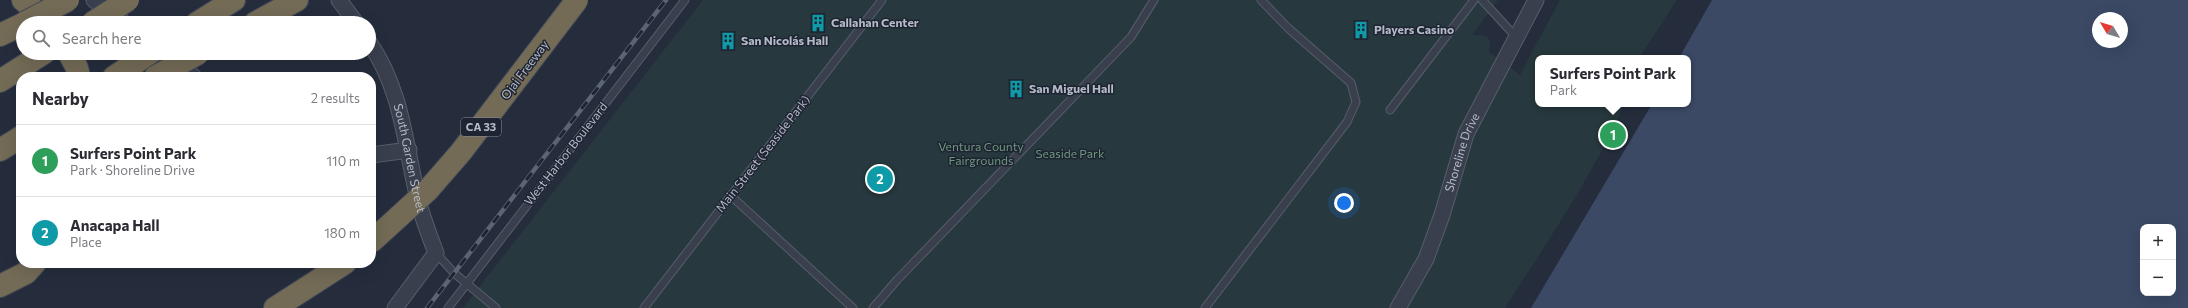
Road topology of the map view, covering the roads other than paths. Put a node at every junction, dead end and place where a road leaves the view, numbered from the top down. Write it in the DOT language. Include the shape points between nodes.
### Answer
graph roads {
  1 [pos="23,0"];
  2 [pos="68,0"];
  3 [pos="94,0"];
  4 [pos="128,0"];
  5 [pos="234,0"];
  6 [pos="297,0"];
  7 [pos="339,0"];
  8 [pos="577,0"];
  9 [pos="685,0"];
  10 [pos="882,0"];
  11 [pos="1154,0"];
  12 [pos="1261,0"];
  13 [pos="1474,0"];
  14 [pos="1482,0"];
  15 [pos="1536,0"];
  16 [pos="37,16"];
  17 [pos="41,16"];
  18 [pos="103,16"];
  19 [pos="115,16"];
  20 [pos="208,16"];
  21 [pos="267,16"];
  22 [pos="351,16"];
  23 [pos="16,27"];
  24 [pos="0,35"];
  25 [pos="1516,37"];
  26 [pos="376,53"];
  27 [pos="33,60"];
  28 [pos="73,60"];
  29 [pos="140,60"];
  30 [pos="172,60"];
  31 [pos="186,60"];
  32 [pos="78,72"];
  33 [pos="122,72"];
  34 [pos="164,72"];
  35 [pos="188,72"];
  36 [pos="5,78"];
  37 [pos="1390,110"];
  38 [pos="16,140"];
  39 [pos="0,150"];
  40 [pos="408,150"];
  41 [pos="376,154"];
  42 [pos="730,195"];
  43 [pos="376,237"];
  44 [pos="436,253"];
  45 [pos="30,268"];
  46 [pos="338,268"];
  47 [pos="465,283"];
  48 [pos="0,286"];
  49 [pos="493,307"];
  50 [pos="875,307"];
  51 [pos="275,308"];
  52 [pos="395,308"];
  53 [pos="448,308"];
  54 [pos="644,308"];
  55 [pos="853,308"];
  56 [pos="1205,308"];
  57 [pos="1398,308"];
  1 -- 17 [label="highway"];
  2 -- 16 [label="highway, bridge"];
  3 -- 19 [label="street"];
  4 -- 18 [label="highway, bridge"];
  5 -- 20 [label="highway"];
  6 -- 21 [label="highway"];
  7 -- 22 [label="street"];
  8 -- 43 [label="highway, Ojai Freeway / CA 33, bridge" via="462,152 428,190"];
  9 -- 47 [label="lane, West Harbor Boulevard"];
  10 -- 42 [label="lane, Main Street (Seaside Park)"];
  11 -- 50 [label="lane" via="1131,37 897,280"];
  12 -- 56 [label="lane" via="1288,28 1352,83 1356,102 1347,122"];
  13 -- 37 [label="lane"];
  14 -- 25 [label="lane"];
  15 -- 25 [label="street, Shoreline Drive"];
  23 -- 24 [label="highway"];
  25 -- 57 [label="street, Shoreline Drive" via="1466,134 1426,259"];
  26 -- 40 [label="street, South Garden Street" via="397,99"];
  27 -- 36 [label="highway"];
  28 -- 32 [label="highway"];
  29 -- 33 [label="highway"];
  30 -- 35 [label="street"];
  31 -- 34 [label="highway, bridge"];
  38 -- 39 [label="highway"];
  40 -- 41 [label="street"];
  40 -- 44 [label="street, South Garden Street" via="420,206"];
  42 -- 54 [label="lane, Main Street (Seaside Park)"];
  42 -- 55 [label="lane"];
  44 -- 47 [label="lane, South Garden Street"];
  44 -- 52 [label="street"];
  45 -- 48 [label="highway"];
  46 -- 51 [label="highway"];
  47 -- 49 [label="lane, South Garden Street"];
  47 -- 53 [label="lane, West Harbor Boulevard"];
}
